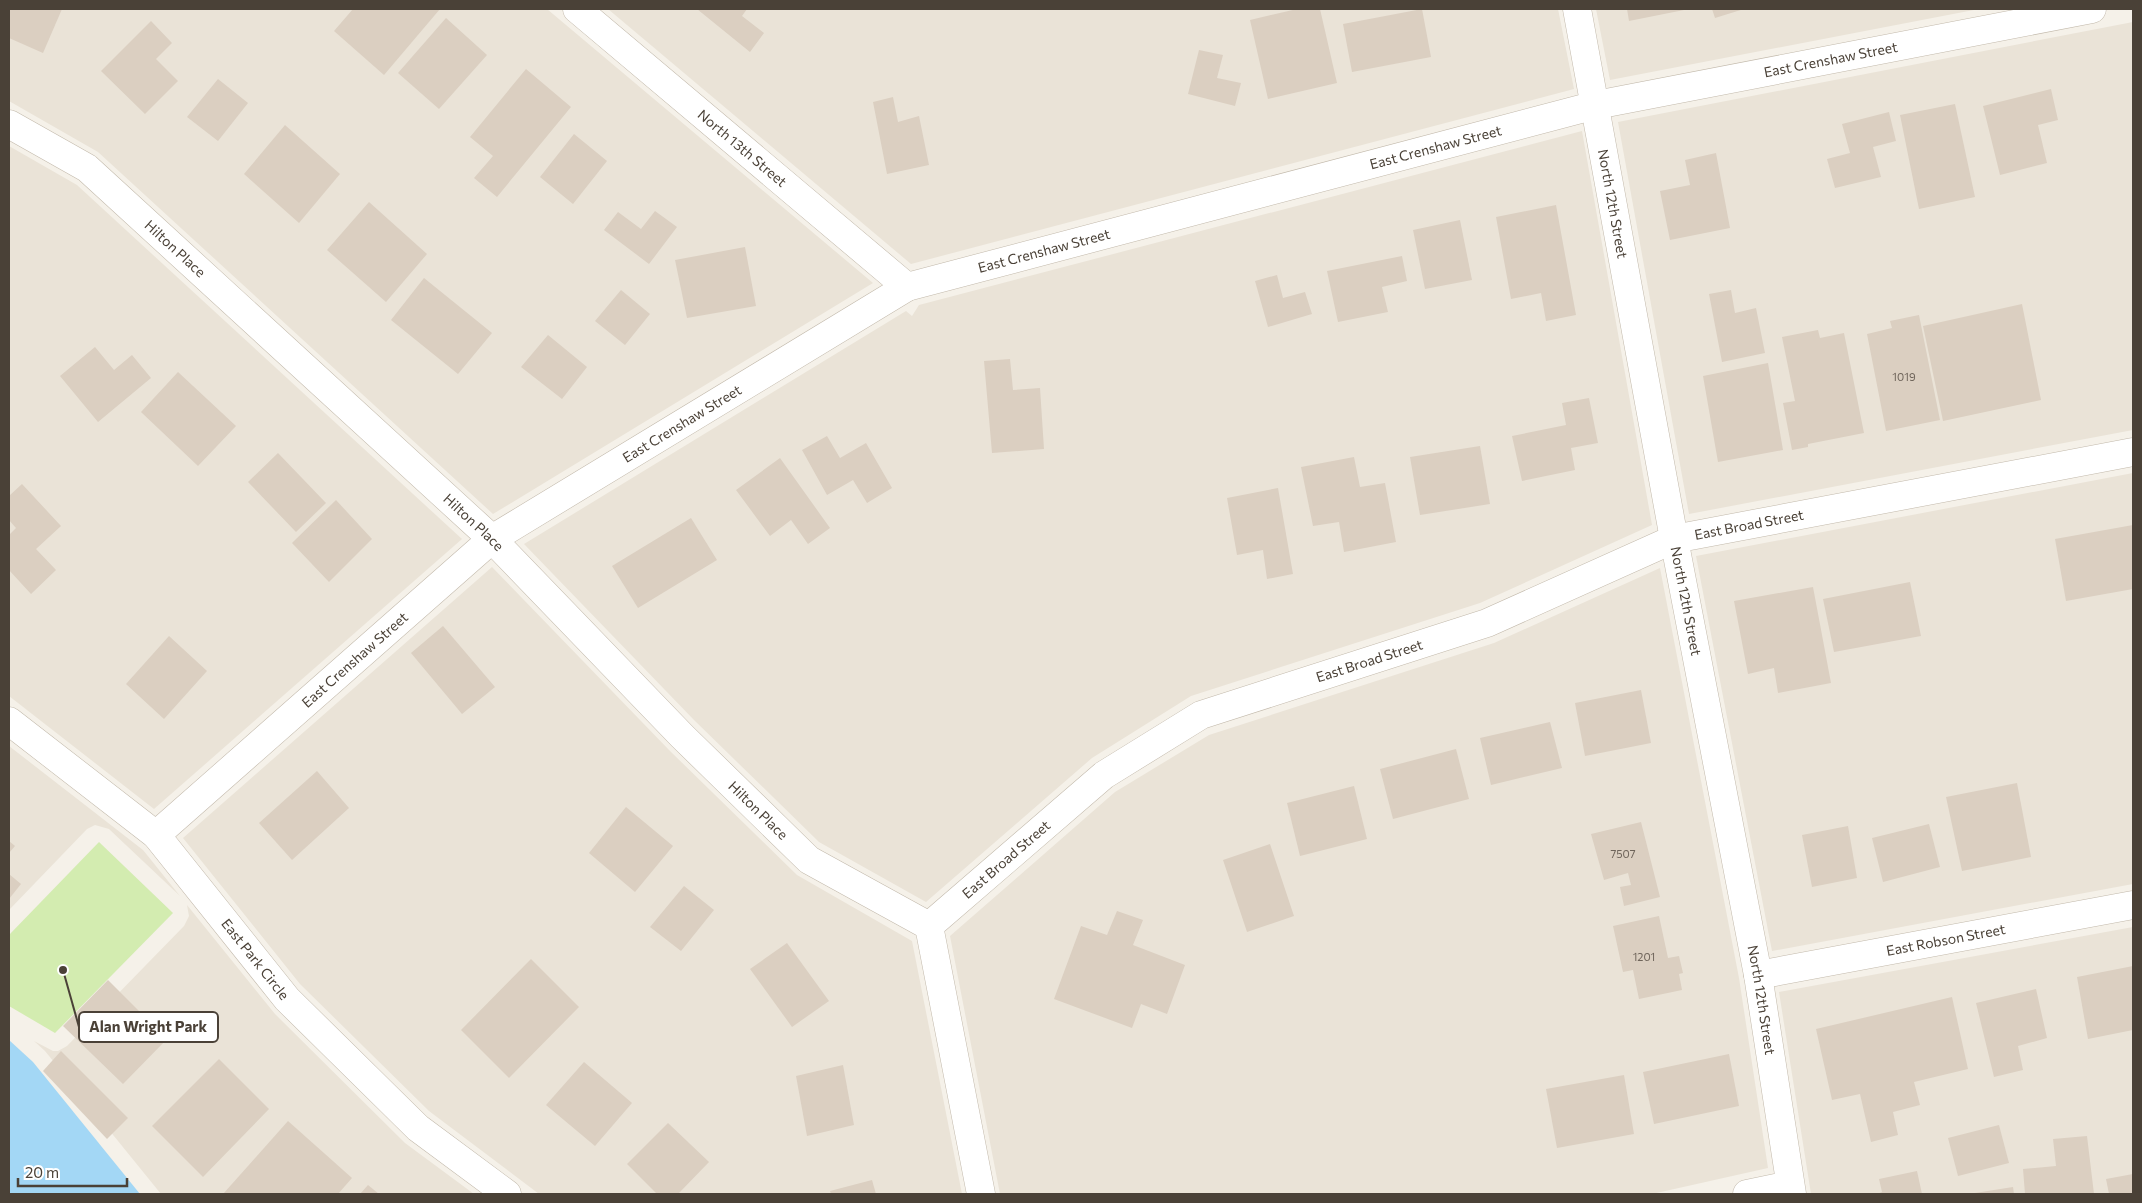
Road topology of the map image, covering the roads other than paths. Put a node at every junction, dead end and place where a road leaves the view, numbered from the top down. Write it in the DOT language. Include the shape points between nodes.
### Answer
graph roads {
  1 [pos="577,9"];
  2 [pos="1577,9"];
  3 [pos="2092,9"];
  4 [pos="1596,105"];
  5 [pos="9,124"];
  6 [pos="908,286"];
  7 [pos="2133,452"];
  8 [pos="1674,539"];
  9 [pos="492,540"];
  10 [pos="9,721"];
  11 [pos="156,835"];
  12 [pos="2133,905"];
  13 [pos="929,926"];
  14 [pos="1758,975"];
  15 [pos="1791,1189"];
  16 [pos="507,1194"];
  17 [pos="981,1194"];
  18 [pos="1747,1194"];
  1 -- 6 [label="street, North 13th Street"];
  2 -- 4 [label="street, North 12th Street"];
  3 -- 4 [label="street, East Crenshaw Street"];
  4 -- 6 [label="street, East Crenshaw Street"];
  4 -- 8 [label="street, North 12th Street"];
  5 -- 9 [label="street, Hilton Place" via="86,168"];
  6 -- 9 [label="street, East Crenshaw Street"];
  7 -- 8 [label="street, East Broad Street"];
  8 -- 13 [label="street, East Broad Street" via="1488,623 1201,715 1104,775"];
  8 -- 14 [label="street, North 12th Street"];
  9 -- 11 [label="street, East Crenshaw Street"];
  9 -- 13 [label="street, Hilton Place" via="682,736 809,860"];
  10 -- 11 [label="street, East Park Circle"];
  11 -- 16 [label="street, East Park Circle" via="287,999 418,1128"];
  12 -- 14 [label="street, East Robson Street"];
  13 -- 17 [label="street"];
  14 -- 15 [label="street, North 12th Street"];
  15 -- 18 [label="street"];
}
